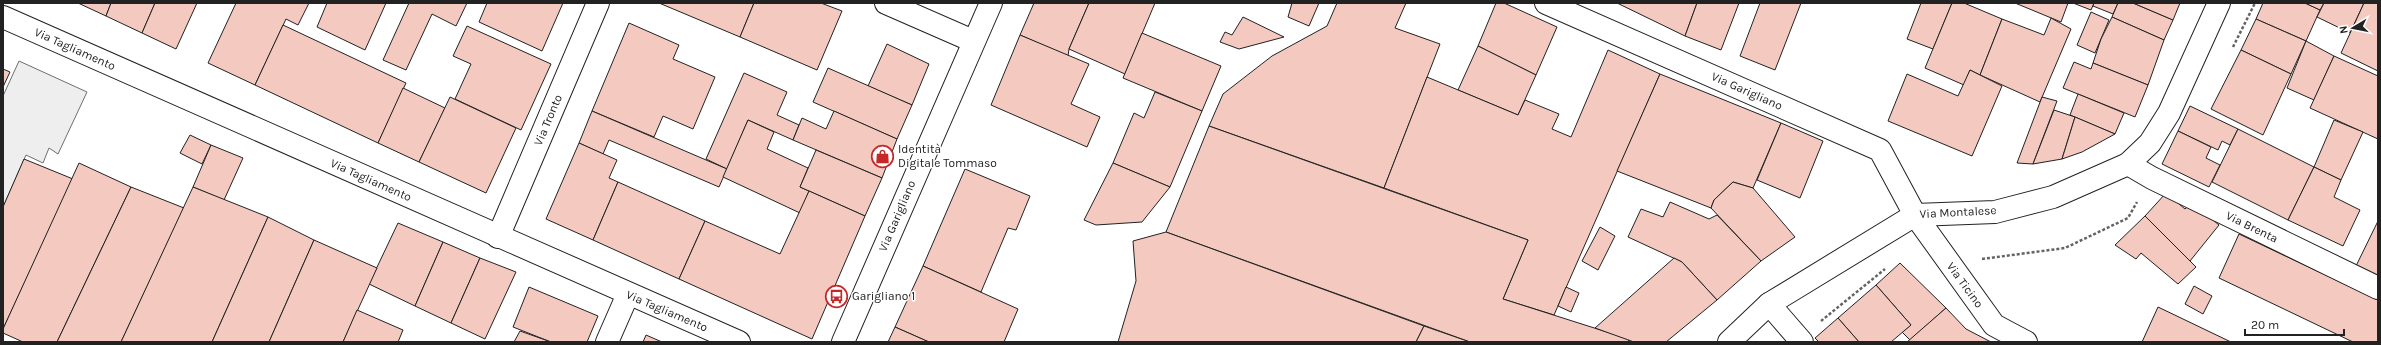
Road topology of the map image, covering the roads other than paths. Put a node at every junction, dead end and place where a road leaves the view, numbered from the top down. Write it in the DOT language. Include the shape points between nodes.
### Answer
graph roads {
  1 [pos="598,3"];
  2 [pos="886,3"];
  3 [pos="991,3"];
  4 [pos="1546,3"];
  5 [pos="2219,3"];
  6 [pos="3,17"];
  7 [pos="973,41"];
  8 [pos="2128,164"];
  9 [pos="1915,214"];
  10 [pos="498,237"];
  11 [pos="2378,288"];
  12 [pos="628,294"];
  13 [pos="1769,304"];
  14 [pos="607,342"];
  15 [pos="739,342"];
  16 [pos="843,342"];
  17 [pos="1729,342"];
  18 [pos="1802,342"];
  19 [pos="2026,342"];
  1 -- 10 [label="street, Via Tronto"];
  2 -- 7 [label="street"];
  3 -- 7 [label="street, Via Garigliano"];
  4 -- 9 [label="street, Via Garigliano" via="1880,150"];
  5 -- 8 [label="street, Via Montalese" via="2168,113 2150,143"];
  6 -- 10 [label="street, Via Tagliamento"];
  7 -- 16 [label="street, Via Garigliano"];
  8 -- 9 [label="street, Via Montalese" via="2053,197 1995,212"];
  8 -- 11 [label="street, Via Brenta"];
  9 -- 13 [label="street, Via Montalese"];
  9 -- 19 [label="street, Via Ticino" via="1994,325"];
  10 -- 12 [label="street, Via Tagliamento"];
  12 -- 14 [label="street"];
  12 -- 15 [label="street, Via Tagliamento"];
  13 -- 17 [label="street, Via Montalese"];
  13 -- 18 [label="street"];
}
